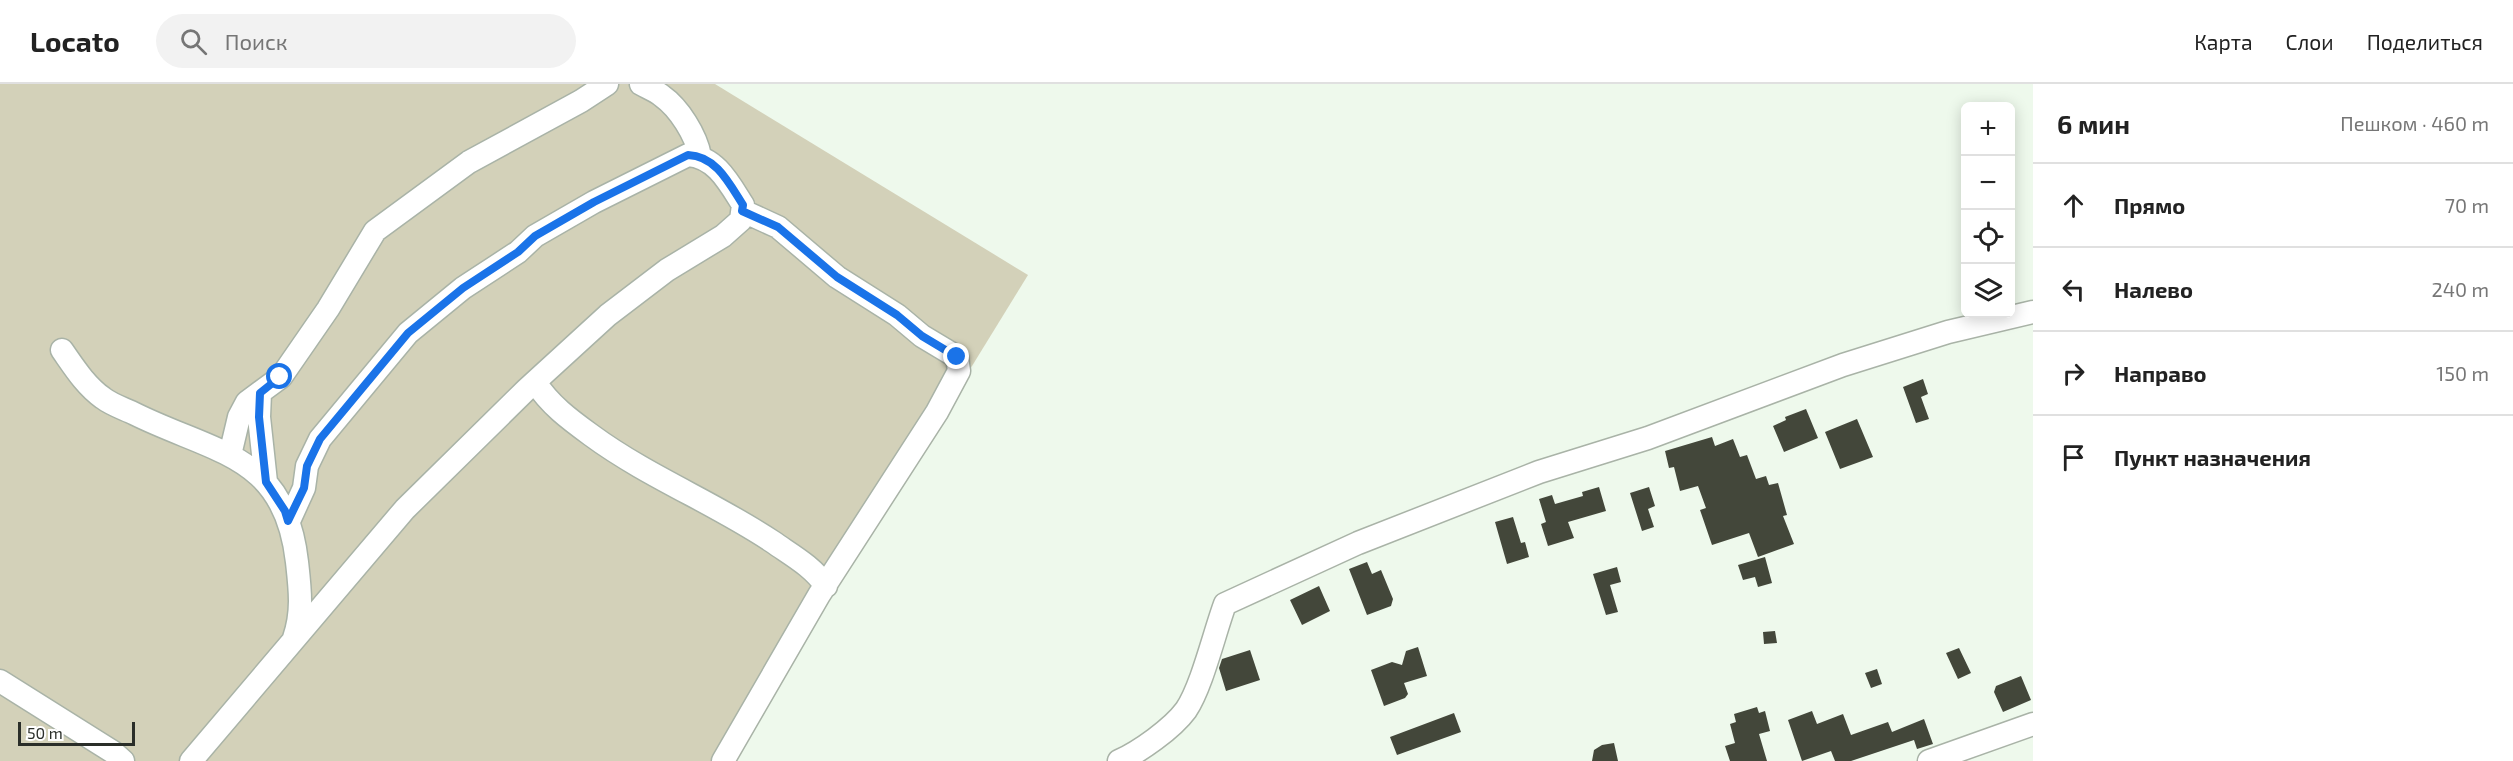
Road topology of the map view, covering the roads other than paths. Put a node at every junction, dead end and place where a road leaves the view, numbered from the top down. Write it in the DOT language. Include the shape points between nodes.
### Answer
graph roads {
  1 [pos="607,84"];
  2 [pos="641,84"];
  3 [pos="700,156"];
  4 [pos="742,211"];
  5 [pos="2033,312"];
  6 [pos="62,350"];
  7 [pos="535,382"];
  8 [pos="260,393"];
  9 [pos="230,455"];
  10 [pos="266,482"];
  11 [pos="288,521"];
  12 [pos="826,586"];
  13 [pos="291,645"];
  14 [pos="0,681"];
  15 [pos="2033,724"];
  16 [pos="123,761"];
  17 [pos="191,761"];
  18 [pos="723,761"];
  19 [pos="1119,761"];
  20 [pos="1929,761"];
  1 -- 8 [label="street" via="469,162 375,231 301,349 280,377"];
  2 -- 3 [label="street" via="672,105 695,139"];
  3 -- 4 [label="street" via="713,163 732,187 743,205"];
  3 -- 11 [label="street" via="688,155 663,166 535,236 408,333 320,439"];
  4 -- 7 [label="street" via="741,220 723,236 667,270 625,302"];
  4 -- 12 [label="street" via="778,227 837,277 957,357 959,365 954,383 937,412"];
  5 -- 19 [label="street" via="1948,332 1843,365 1648,438 1539,472 1270,582 1226,604 1185,711 1149,743"];
  6 -- 9 [label="street" via="86,384 104,399"];
  7 -- 12 [label="street" via="554,407 601,443 637,467 757,531 814,570"];
  7 -- 13 [label="street" via="405,509"];
  8 -- 9 [label="street" via="247,402 239,417"];
  8 -- 10 [label="street"];
  9 -- 10 [label="street" via="250,466"];
  10 -- 11 [label="street"];
  11 -- 13 [label="street" via="301,590 300,620"];
  12 -- 18 [label="street"];
  13 -- 17 [label="street"];
  14 -- 16 [label="street"];
  15 -- 20 [label="street"];
}
